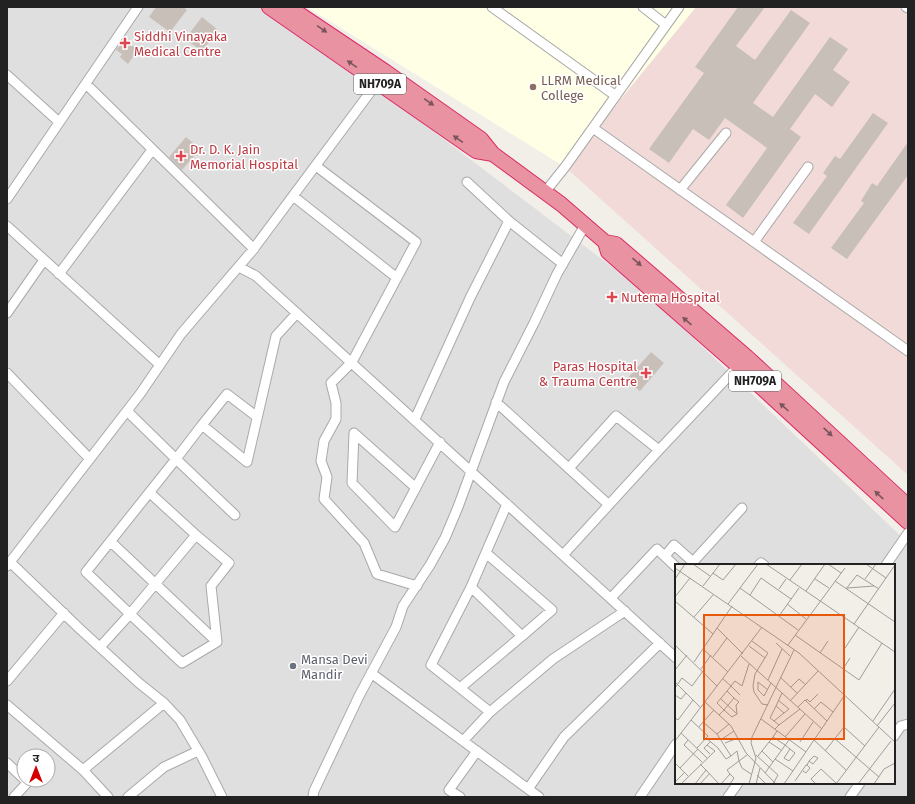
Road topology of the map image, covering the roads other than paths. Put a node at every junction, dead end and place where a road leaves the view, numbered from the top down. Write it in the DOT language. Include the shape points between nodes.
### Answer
graph roads {
  1 [pos="138,7"];
  2 [pos="269,7"];
  3 [pos="289,7"];
  4 [pos="492,7"];
  5 [pos="643,7"];
  6 [pos="679,7"];
  7 [pos="666,25"];
  8 [pos="7,75"];
  9 [pos="382,77"];
  10 [pos="86,84"];
  11 [pos="616,96"];
  12 [pos="59,122"];
  13 [pos="593,128"];
  14 [pos="726,134"];
  15 [pos="152,150"];
  16 [pos="316,166"];
  17 [pos="808,167"];
  18 [pos="467,182"];
  19 [pos="680,190"];
  20 [pos="544,192"];
  21 [pos="293,196"];
  22 [pos="7,199"];
  23 [pos="509,221"];
  24 [pos="585,225"];
  25 [pos="7,226"];
  26 [pos="754,242"];
  27 [pos="254,249"];
  28 [pos="44,260"];
  29 [pos="563,264"];
  30 [pos="239,267"];
  31 [pos="59,274"];
  32 [pos="397,278"];
  33 [pos="7,313"];
  34 [pos="297,313"];
  35 [pos="908,339"];
  36 [pos="905,349"];
  37 [pos="352,362"];
  38 [pos="743,362"];
  39 [pos="160,365"];
  40 [pos="7,373"];
  41 [pos="496,402"];
  42 [pos="127,411"];
  43 [pos="257,417"];
  44 [pos="415,420"];
  45 [pos="202,425"];
  46 [pos="440,442"];
  47 [pos="659,450"];
  48 [pos="90,459"];
  49 [pos="176,459"];
  50 [pos="570,468"];
  51 [pos="471,471"];
  52 [pos="416,488"];
  53 [pos="150,493"];
  54 [pos="507,504"];
  55 [pos="609,505"];
  56 [pos="908,506"];
  57 [pos="742,508"];
  58 [pos="235,515"];
  59 [pos="908,522"];
  60 [pos="908,533"];
  61 [pos="196,535"];
  62 [pos="111,542"];
  63 [pos="486,553"];
  64 [pos="563,555"];
  65 [pos="665,556"];
  66 [pos="9,564"];
  67 [pos="887,564"];
  68 [pos="675,566"];
  69 [pos="155,584"];
  70 [pos="416,586"];
  71 [pos="471,587"];
  72 [pos="611,598"];
  73 [pos="625,611"];
  74 [pos="64,613"];
  75 [pos="130,614"];
  76 [pos="522,636"];
  77 [pos="217,642"];
  78 [pos="660,643"];
  79 [pos="100,647"];
  80 [pos="675,657"];
  81 [pos="371,673"];
  82 [pos="7,681"];
  83 [pos="460,688"];
  84 [pos="164,703"];
  85 [pos="7,705"];
  86 [pos="490,712"];
  87 [pos="908,724"];
  88 [pos="895,735"];
  89 [pos="463,741"];
  90 [pos="675,745"];
  91 [pos="198,751"];
  92 [pos="477,751"];
  93 [pos="7,763"];
  94 [pos="83,770"];
  95 [pos="16,771"];
  96 [pos="737,784"];
  97 [pos="859,784"];
  98 [pos="528,789"];
  99 [pos="447,794"];
  100 [pos="108,797"];
  101 [pos="128,797"];
  102 [pos="222,797"];
  103 [pos="313,797"];
  104 [pos="460,797"];
  105 [pos="539,797"];
  106 [pos="640,797"];
  107 [pos="728,797"];
  108 [pos="850,797"];
  1 -- 10 [label="street"];
  9 -- 2 [label="highway, NH709A, one-way"];
  3 -- 9 [label="highway, NH709A, one-way"];
  4 -- 11 [label="street"];
  5 -- 7 [label="street"];
  6 -- 7 [label="street"];
  7 -- 11 [label="street"];
  8 -- 12 [label="street"];
  9 -- 16 [label="street"];
  9 -- 20 [label="highway, NH709A" via="481,139 493,154"];
  10 -- 12 [label="street"];
  10 -- 15 [label="street"];
  11 -- 13 [label="street"];
  12 -- 22 [label="street"];
  13 -- 19 [label="street"];
  13 -- 20 [label="street" via="566,167"];
  14 -- 19 [label="street"];
  15 -- 27 [label="street"];
  15 -- 31 [label="street"];
  16 -- 21 [label="street"];
  16 -- 32 [label="street" via="416,242"];
  17 -- 26 [label="street"];
  18 -- 23 [label="street"];
  19 -- 26 [label="street"];
  20 -- 24 [label="highway, NH709A"];
  21 -- 27 [label="street"];
  21 -- 32 [label="street"];
  23 -- 29 [label="street"];
  23 -- 44 [label="street" via="470,298"];
  24 -- 29 [label="street"];
  24 -- 38 [label="highway, NH709A" via="605,242 616,244"];
  25 -- 28 [label="street"];
  26 -- 36 [label="street"];
  27 -- 30 [label="street"];
  28 -- 31 [label="street"];
  28 -- 33 [label="street"];
  29 -- 41 [label="street"];
  30 -- 34 [label="street" via="256,276"];
  30 -- 39 [label="street" via="181,334"];
  31 -- 39 [label="street"];
  32 -- 37 [label="street"];
  34 -- 37 [label="street"];
  34 -- 43 [label="street" via="276,336"];
  35 -- 36 [label="street"];
  37 -- 44 [label="street"];
  37 -- 70 [label="street" via="331,383 336,403 336,419 324,441 321,461 327,477 324,499 364,543 378,574"];
  38 -- 47 [label="street"];
  38 -- 56 [label="highway, NH709A, one-way"];
  59 -- 38 [label="highway, NH709A, one-way"];
  39 -- 42 [label="street"];
  40 -- 48 [label="street"];
  41 -- 50 [label="street"];
  41 -- 51 [label="street"];
  42 -- 48 [label="street"];
  42 -- 49 [label="street"];
  43 -- 45 [label="street" via="227,394"];
  43 -- 45 [label="street" via="247,462"];
  44 -- 46 [label="street"];
  45 -- 49 [label="street"];
  46 -- 51 [label="street"];
  46 -- 52 [label="street"];
  47 -- 50 [label="street" via="616,416"];
  47 -- 55 [label="street"];
  48 -- 66 [label="street"];
  49 -- 53 [label="street"];
  49 -- 58 [label="street"];
  50 -- 55 [label="street"];
  51 -- 54 [label="street"];
  51 -- 70 [label="street" via="445,538"];
  52 -- 52 [label="street" via="395,527 352,483 354,433"];
  53 -- 61 [label="street"];
  53 -- 62 [label="street"];
  54 -- 63 [label="street"];
  54 -- 64 [label="street"];
  55 -- 64 [label="street"];
  57 -- 65 [label="street" via="693,562 674,545"];
  60 -- 67 [label="street"];
  61 -- 69 [label="street"];
  61 -- 77 [label="street" via="229,563 211,586"];
  62 -- 69 [label="street"];
  62 -- 75 [label="street" via="86,572"];
  63 -- 71 [label="street"];
  63 -- 76 [label="street" via="552,610"];
  64 -- 72 [label="street"];
  65 -- 68 [label="street"];
  65 -- 72 [label="street" via="657,549"];
  66 -- 74 [label="street"];
  69 -- 75 [label="street"];
  69 -- 77 [label="street"];
  70 -- 81 [label="street" via="403,606 396,627"];
  71 -- 76 [label="street"];
  71 -- 83 [label="street" via="431,665"];
  72 -- 73 [label="street"];
  73 -- 78 [label="street"];
  73 -- 86 [label="street" via="553,659"];
  74 -- 79 [label="street"];
  74 -- 82 [label="street"];
  75 -- 77 [label="street" via="182,663"];
  75 -- 79 [label="street"];
  76 -- 83 [label="street"];
  78 -- 80 [label="street"];
  78 -- 98 [label="street" via="564,737"];
  79 -- 84 [label="street"];
  81 -- 89 [label="street"];
  81 -- 103 [label="street"];
  83 -- 86 [label="street"];
  84 -- 91 [label="street" via="180,720"];
  84 -- 94 [label="street"];
  85 -- 94 [label="street"];
  86 -- 89 [label="street"];
  87 -- 88 [label="street" via="901,726"];
  89 -- 92 [label="street"];
  90 -- 106 [label="street"];
  91 -- 101 [label="street" via="164,766"];
  91 -- 102 [label="street"];
  92 -- 98 [label="street"];
  92 -- 99 [label="street"];
  93 -- 95 [label="street"];
  94 -- 100 [label="street"];
  96 -- 107 [label="street"];
  97 -- 108 [label="street"];
  98 -- 105 [label="street"];
  99 -- 104 [label="street"];
}
